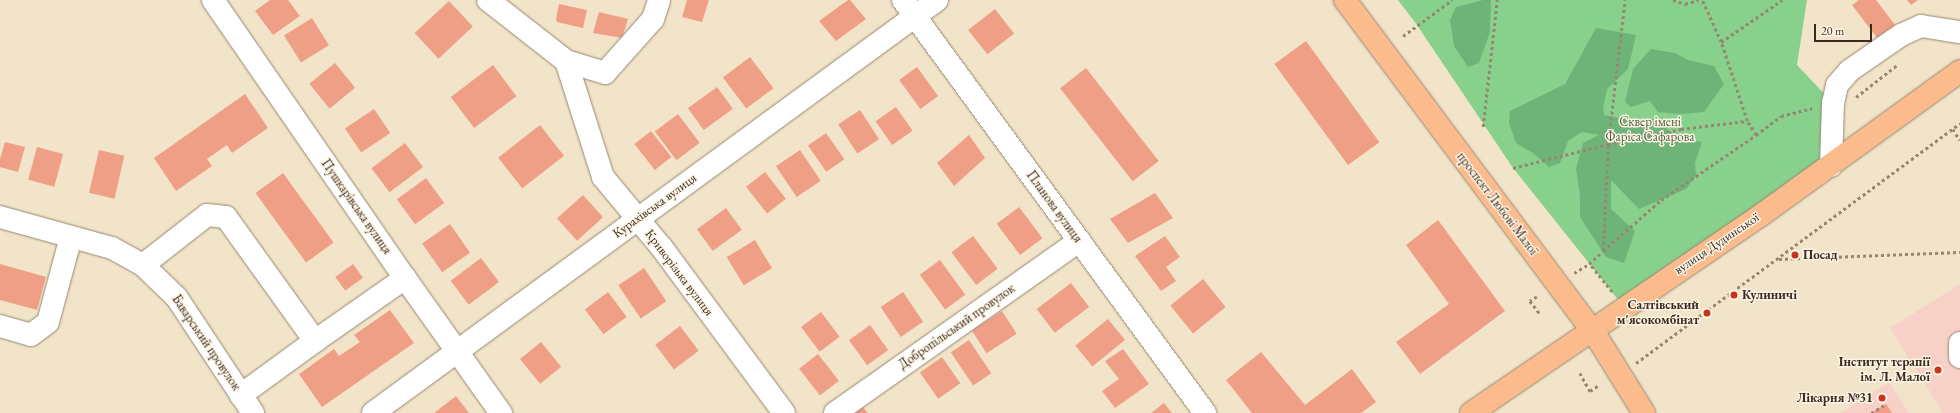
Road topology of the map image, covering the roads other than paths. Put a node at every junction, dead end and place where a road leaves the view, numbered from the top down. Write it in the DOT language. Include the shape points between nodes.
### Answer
graph roads {
  1 [pos="213,0"];
  2 [pos="488,0"];
  3 [pos="660,0"];
  4 [pos="937,0"];
  5 [pos="1345,0"];
  6 [pos="909,8"];
  7 [pos="1960,32"];
  8 [pos="566,61"];
  9 [pos="1960,71"];
  10 [pos="1831,166"];
  11 [pos="0,217"];
  12 [pos="638,218"];
  13 [pos="71,237"];
  14 [pos="1079,241"];
  15 [pos="143,265"];
  16 [pos="405,278"];
  17 [pos="0,326"];
  18 [pos="1593,331"];
  19 [pos="315,341"];
  20 [pos="1960,343"];
  21 [pos="457,352"];
  22 [pos="1960,356"];
  23 [pos="247,404"];
  24 [pos="373,413"];
  25 [pos="501,413"];
  26 [pos="784,413"];
  27 [pos="835,413"];
  28 [pos="1205,413"];
  29 [pos="1471,413"];
  30 [pos="1644,413"];
  1 -- 16 [label="street, Пушкарівська вулиця"];
  2 -- 8 [label="street"];
  3 -- 8 [label="street" via="653,20 605,73"];
  4 -- 6 [label="street, Курахівська вулиця"];
  5 -- 18 [label="main road, проспект Любові Малої"];
  6 -- 12 [label="street, Курахівська вулиця"];
  6 -- 14 [label="street, Планова вулиця"];
  7 -- 10 [label="street" via="1921,26 1901,35 1849,71 1837,85 1833,103"];
  8 -- 12 [label="street, Криворізька вулиця" via="604,177"];
  9 -- 10 [label="main road, вулиця Дудинської"];
  10 -- 18 [label="main road, вулиця Дудинської" via="1638,297"];
  11 -- 13 [label="street, Баварський провулок"];
  12 -- 21 [label="street, Курахівська вулиця"];
  12 -- 26 [label="street, Криворізька вулиця"];
  13 -- 15 [label="street, Баварський провулок" via="112,248"];
  13 -- 17 [label="street" via="48,322 31,335"];
  14 -- 27 [label="street, Добропільський провулок"];
  14 -- 28 [label="street, Планова вулиця"];
  15 -- 19 [label="street" via="207,215 226,217"];
  15 -- 23 [label="street, Баварський провулок" via="177,298"];
  16 -- 19 [label="street"];
  16 -- 21 [label="street, Пушкарівська вулиця"];
  18 -- 29 [label="main road, вулиця Дудинської"];
  18 -- 30 [label="main road, проспект Любові Малої"];
  19 -- 23 [label="street"];
  20 -- 22 [label="street"];
  21 -- 24 [label="street, Курахівська вулиця"];
  21 -- 25 [label="street, Пушкарівська вулиця"];
}
